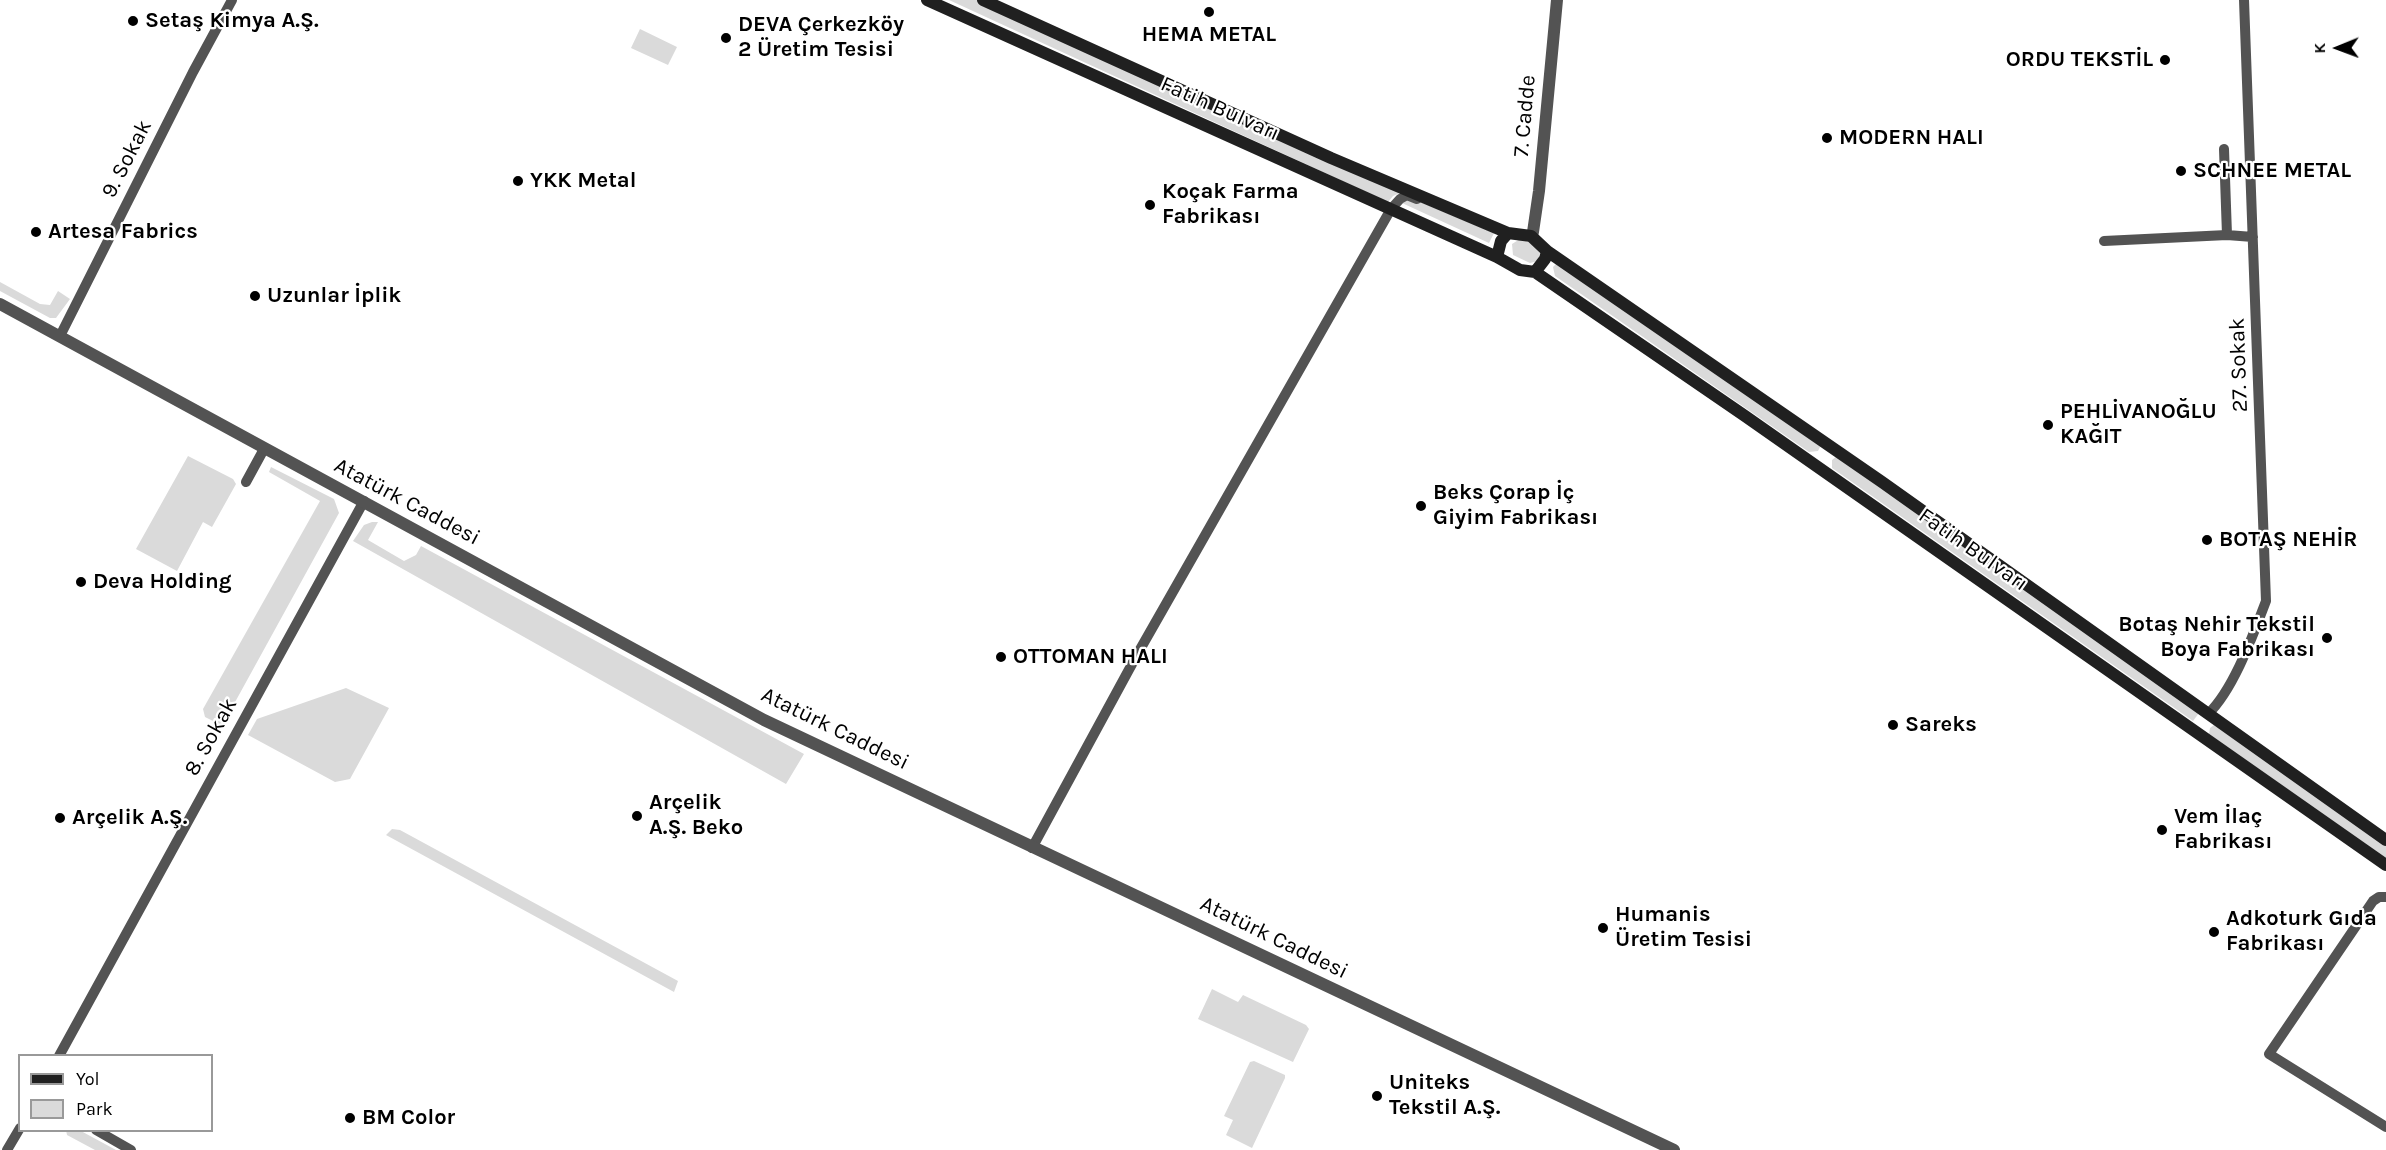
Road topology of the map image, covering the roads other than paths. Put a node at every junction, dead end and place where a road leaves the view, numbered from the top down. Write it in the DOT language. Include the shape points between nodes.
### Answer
graph roads {
  1 [pos="232,0"];
  2 [pos="927,0"];
  3 [pos="983,0"];
  4 [pos="1557,0"];
  5 [pos="2244,0"];
  6 [pos="2224,149"];
  7 [pos="1440,206"];
  8 [pos="1391,209"];
  9 [pos="1508,233"];
  10 [pos="2227,235"];
  11 [pos="1531,236"];
  12 [pos="2253,237"];
  13 [pos="2103,241"];
  14 [pos="1547,251"];
  15 [pos="1497,257"];
  16 [pos="1535,272"];
  17 [pos="0,304"];
  18 [pos="60,336"];
  19 [pos="264,448"];
  20 [pos="246,482"];
  21 [pos="364,501"];
  22 [pos="2208,714"];
  23 [pos="2386,840"];
  24 [pos="1032,848"];
  25 [pos="2386,865"];
  26 [pos="2386,897"];
  27 [pos="60,1054"];
  28 [pos="2386,1127"];
  29 [pos="18,1131"];
  30 [pos="98,1132"];
  31 [pos="7,1150"];
  32 [pos="131,1150"];
  33 [pos="1674,1150"];
  1 -- 18 [label="street, 9. Sokak"];
  2 -- 8 [label="main road, Fatih Bulvarı"];
  3 -- 7 [label="main road, Fatih Bulvarı"];
  4 -- 11 [label="street, 7. Cadde" via="1539,191"];
  5 -- 12 [label="street, 27. Sokak"];
  6 -- 10 [label="street"];
  7 -- 8 [label="street" via="1407,195"];
  7 -- 9 [label="main road, Fatih Bulvarı"];
  8 -- 15 [label="main road, Fatih Bulvarı"];
  8 -- 24 [label="street" via="1138,653"];
  9 -- 11 [label="main road, Fatih Bulvarı"];
  9 -- 15 [label="main road" via="1501,241"];
  10 -- 12 [label="street"];
  10 -- 13 [label="street"];
  11 -- 14 [label="main road, Fatih Bulvarı"];
  12 -- 22 [label="street, 27. Sokak" via="2266,602 2224,694"];
  14 -- 16 [label="main road"];
  14 -- 22 [label="main road, Fatih Bulvarı" via="1874,476"];
  15 -- 16 [label="main road, Fatih Bulvarı" via="1520,270"];
  16 -- 25 [label="main road, Fatih Bulvarı"];
  17 -- 18 [label="street, Atatürk Caddesi"];
  18 -- 19 [label="street, Atatürk Caddesi"];
  19 -- 20 [label="street"];
  19 -- 21 [label="street, Atatürk Caddesi"];
  21 -- 24 [label="street, Atatürk Caddesi" via="764,720"];
  21 -- 27 [label="street, 8. Sokak"];
  22 -- 23 [label="main road, Fatih Bulvarı"];
  24 -- 33 [label="street, Atatürk Caddesi"];
  26 -- 28 [label="street" via="2373,901 2269,1054"];
  29 -- 31 [label="street"];
  30 -- 32 [label="street"];
}
